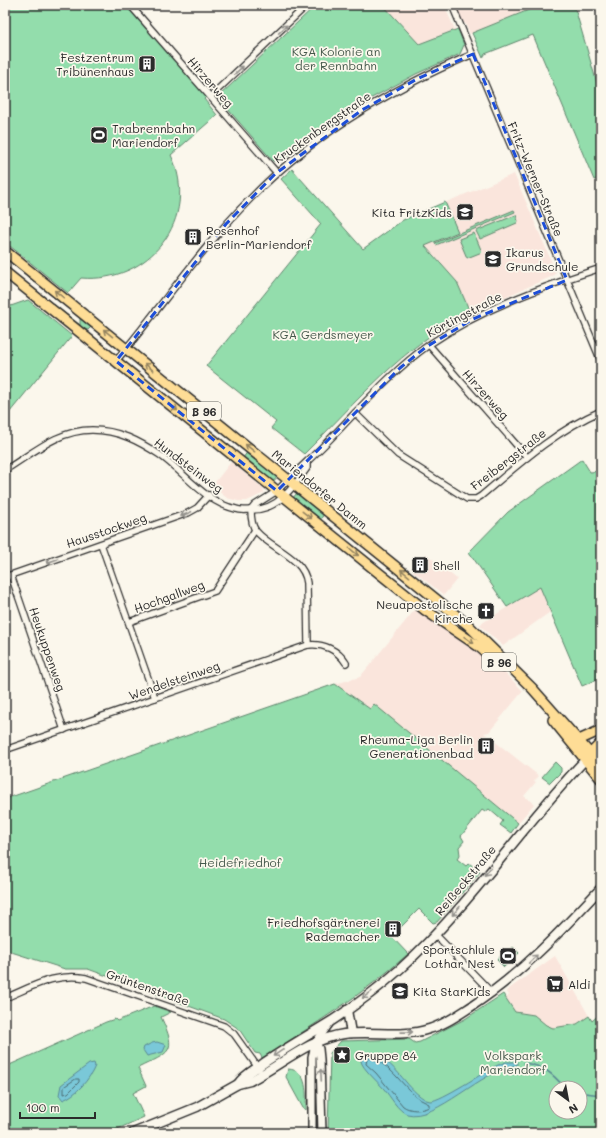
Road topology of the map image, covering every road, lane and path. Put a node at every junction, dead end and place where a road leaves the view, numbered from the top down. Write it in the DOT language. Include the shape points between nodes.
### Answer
graph roads {
  1 [pos="130,5"];
  2 [pos="308,5"];
  3 [pos="452,5"];
  4 [pos="473,54"];
  5 [pos="210,96"];
  6 [pos="277,173"];
  7 [pos="5,250"];
  8 [pos="601,268"];
  9 [pos="5,272"];
  10 [pos="567,280"];
  11 [pos="429,345"];
  12 [pos="126,348"];
  13 [pos="116,361"];
  14 [pos="601,361"];
  15 [pos="601,411"];
  16 [pos="355,413"];
  17 [pos="527,457"];
  18 [pos="5,470"];
  19 [pos="292,481"];
  20 [pos="280,494"];
  21 [pos="209,495"];
  22 [pos="251,510"];
  23 [pos="255,530"];
  24 [pos="101,544"];
  25 [pos="8,576"];
  26 [pos="129,622"];
  27 [pos="308,645"];
  28 [pos="346,663"];
  29 [pos="155,698"];
  30 [pos="64,730"];
  31 [pos="601,730"];
  32 [pos="579,740"];
  33 [pos="601,743"];
  34 [pos="5,750"];
  35 [pos="588,757"];
  36 [pos="601,766"];
  37 [pos="601,780"];
  38 [pos="601,888"];
  39 [pos="435,934"];
  40 [pos="492,993"];
  41 [pos="5,998"];
  42 [pos="347,1010"];
  43 [pos="332,1021"];
  44 [pos="351,1033"];
  45 [pos="298,1040"];
  46 [pos="316,1042"];
  47 [pos="258,1067"];
  48 [pos="262,1075"];
  49 [pos="238,1084"];
  50 [pos="133,1133"];
  51 [pos="312,1133"];
  52 [pos="322,1133"];
  1 -- 5 [label="street, Hirzerweg"];
  5 -- 2 [label="street, one-way"];
  3 -- 4 [label="street, Fritz-Werner-Straße"];
  4 -- 6 [label="street, Kruckenbergstraße" via="429,72 380,99 341,124"];
  4 -- 10 [label="street, Fritz-Werner-Straße"];
  5 -- 6 [label="street, Hirzerweg"];
  6 -- 12 [label="street, Kruckenbergstraße" via="226,224"];
  12 -- 7 [label="main road, Mariendorfer Damm / B 96, one-way"];
  8 -- 10 [label="street, Körtingstraße"];
  9 -- 13 [label="main road, Mariendorfer Damm / B 96"];
  10 -- 11 [label="street, Körtingstraße" via="473,319"];
  10 -- 14 [label="street, Fritz-Werner-Straße"];
  11 -- 16 [label="street, Körtingstraße" via="400,368"];
  11 -- 17 [label="street, Hirzerweg"];
  12 -- 13 [label="street, Kruckenbergstraße"];
  19 -- 12 [label="main road, Mariendorfer Damm / B 96, one-way"];
  13 -- 20 [label="main road, Mariendorfer Damm / B 96, one-way"];
  15 -- 17 [label="street, Freibergstraße" via="570,427"];
  16 -- 17 [label="street, Freibergstraße" via="398,455 469,500 478,498"];
  16 -- 19 [label="street, Körtingstraße" via="307,463 307,468"];
  18 -- 21 [label="street, Hundsteinweg" via="38,448 73,432 110,432 131,438 159,454"];
  19 -- 20 [label="street"];
  32 -- 19 [label="main road, Mariendorfer Damm / B 96, one-way" via="532,688 468,625"];
  20 -- 22 [label="street" via="255,505"];
  20 -- 35 [label="main road, Mariendorfer Damm / B 96, one-way" via="425,610 499,662"];
  21 -- 22 [label="street, Hundsteinweg" via="230,508"];
  21 -- 24 [label="street, Hausstockweg, one-way" via="188,514"];
  22 -- 23 [label="street"];
  23 -- 26 [label="street, Hochgallweg" via="215,591"];
  23 -- 27 [label="street" via="304,572 307,583"];
  24 -- 25 [label="street, Hausstockweg, one-way"];
  24 -- 26 [label="street"];
  25 -- 30 [label="street, Heukuppenweg"];
  26 -- 29 [label="street"];
  27 -- 28 [label="street, Wendelsteinweg" via="327,646"];
  27 -- 29 [label="street, Wendelsteinweg"];
  29 -- 30 [label="street, Wendelsteinweg"];
  30 -- 34 [label="street, Wendelsteinweg"];
  31 -- 32 [label="main road"];
  32 -- 35 [label="main road, Mariendorfer Damm / B 96"];
  33 -- 35 [label="main road"];
  35 -- 36 [label="main road, Mariendorfer Damm / B 96"];
  35 -- 37 [label="main road, Mariendorfer Damm / B 96"];
  35 -- 39 [label="main road, Reißeckstraße, one-way"];
  40 -- 38 [label="main road, one-way" via="528,963"];
  39 -- 40 [label="street"];
  39 -- 42 [label="main road, Reißeckstraße, one-way" via="387,980"];
  44 -- 40 [label="main road, one-way" via="414,1032 429,1029 462,1013"];
  41 -- 47 [label="street, Grüntenstraße" via="56,978 70,975 86,978 224,1026 234,1034"];
  42 -- 43 [label="main road, Reißeckstraße"];
  42 -- 44 [label="main road"];
  43 -- 45 [label="main road, Reißeckstraße"];
  43 -- 46 [label="street"];
  44 -- 46 [label="main road"];
  45 -- 46 [label="street"];
  45 -- 47 [label="main road, Reißeckstraße, one-way"];
  46 -- 48 [label="main road"];
  46 -- 51 [label="street" via="312,1060"];
  52 -- 46 [label="street, one-way" via="320,1059"];
  47 -- 48 [label="street, Grüntenstraße"];
  47 -- 49 [label="main road, Reißeckstraße" via="243,1077"];
  48 -- 49 [label="main road" via="250,1082"];
  49 -- 50 [label="main road" via="197,1107"];
}
